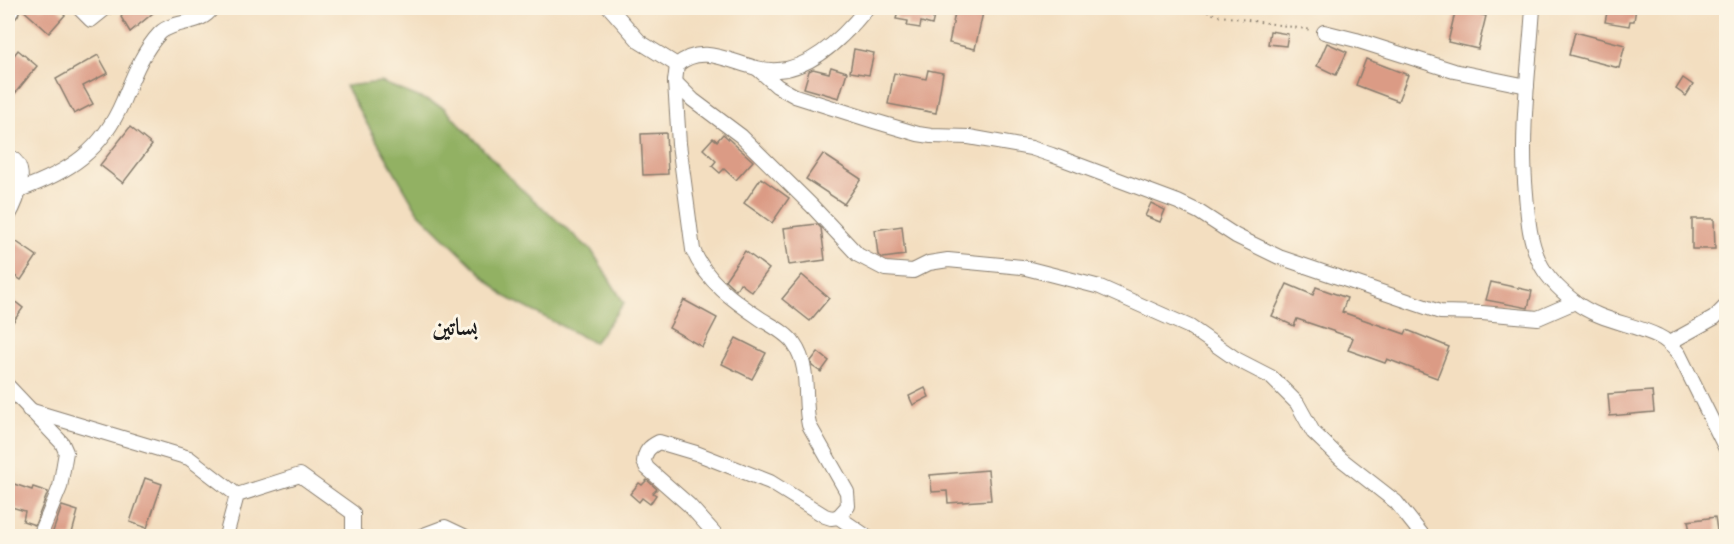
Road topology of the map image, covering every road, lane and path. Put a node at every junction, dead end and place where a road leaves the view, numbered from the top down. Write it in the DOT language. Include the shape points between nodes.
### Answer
graph roads {
  1 [pos="79,8"];
  2 [pos="106,8"];
  3 [pos="212,8"];
  4 [pos="610,8"];
  5 [pos="867,8"];
  6 [pos="1202,8"];
  7 [pos="1533,8"];
  8 [pos="1324,32"];
  9 [pos="677,66"];
  10 [pos="758,69"];
  11 [pos="675,82"];
  12 [pos="1527,86"];
  13 [pos="8,156"];
  14 [pos="20,190"];
  15 [pos="8,217"];
  16 [pos="1575,302"];
  17 [pos="1726,306"];
  18 [pos="1669,343"];
  19 [pos="8,387"];
  20 [pos="29,410"];
  21 [pos="1726,449"];
  22 [pos="237,495"];
  23 [pos="838,517"];
  24 [pos="42,537"];
  25 [pos="226,537"];
  26 [pos="357,537"];
  27 [pos="421,537"];
  28 [pos="464,537"];
  29 [pos="717,537"];
  30 [pos="866,537"];
  31 [pos="1423,537"];
  1 -- 2 [label="street" via="91,20"];
  3 -- 14 [label="street" via="204,16 167,28 151,44 105,135 94,148 55,176"];
  4 -- 9 [label="street" via="640,42"];
  5 -- 10 [label="street" via="834,43 801,64 778,70"];
  6 -- 8 [label="path" via="1215,15"];
  7 -- 12 [label="street"];
  8 -- 12 [label="street" via="1454,71"];
  9 -- 10 [label="street" via="685,58 702,54"];
  9 -- 11 [label="street"];
  10 -- 16 [label="street" via="795,96 874,121 931,136 998,141 1061,158 1178,202 1280,257 1440,312 1538,318"];
  11 -- 23 [label="street" via="693,250 711,280 794,343 806,376 809,425 847,492 848,506"];
  11 -- 31 [label="street" via="741,136 858,255 885,269 913,271 948,260 1022,267 1100,287 1190,327 1270,377 1297,403 1312,432 1396,502"];
  12 -- 16 [label="street" via="1523,175 1530,238 1539,263"];
  13 -- 14 [label="street" via="18,164"];
  14 -- 15 [label="street"];
  16 -- 18 [label="street" via="1606,319"];
  17 -- 18 [label="street" via="1714,318"];
  18 -- 21 [label="street" via="1679,354"];
  19 -- 20 [label="street"];
  20 -- 22 [label="street" via="189,458"];
  20 -- 24 [label="street" via="66,452 60,487"];
  22 -- 25 [label="street"];
  22 -- 26 [label="street" via="300,475 353,513 353,534"];
  23 -- 29 [label="street" via="825,516 770,482 696,453 659,442 650,447 645,454 647,468 689,505"];
  23 -- 30 [label="street"];
  27 -- 28 [label="street" via="445,527"];
}
